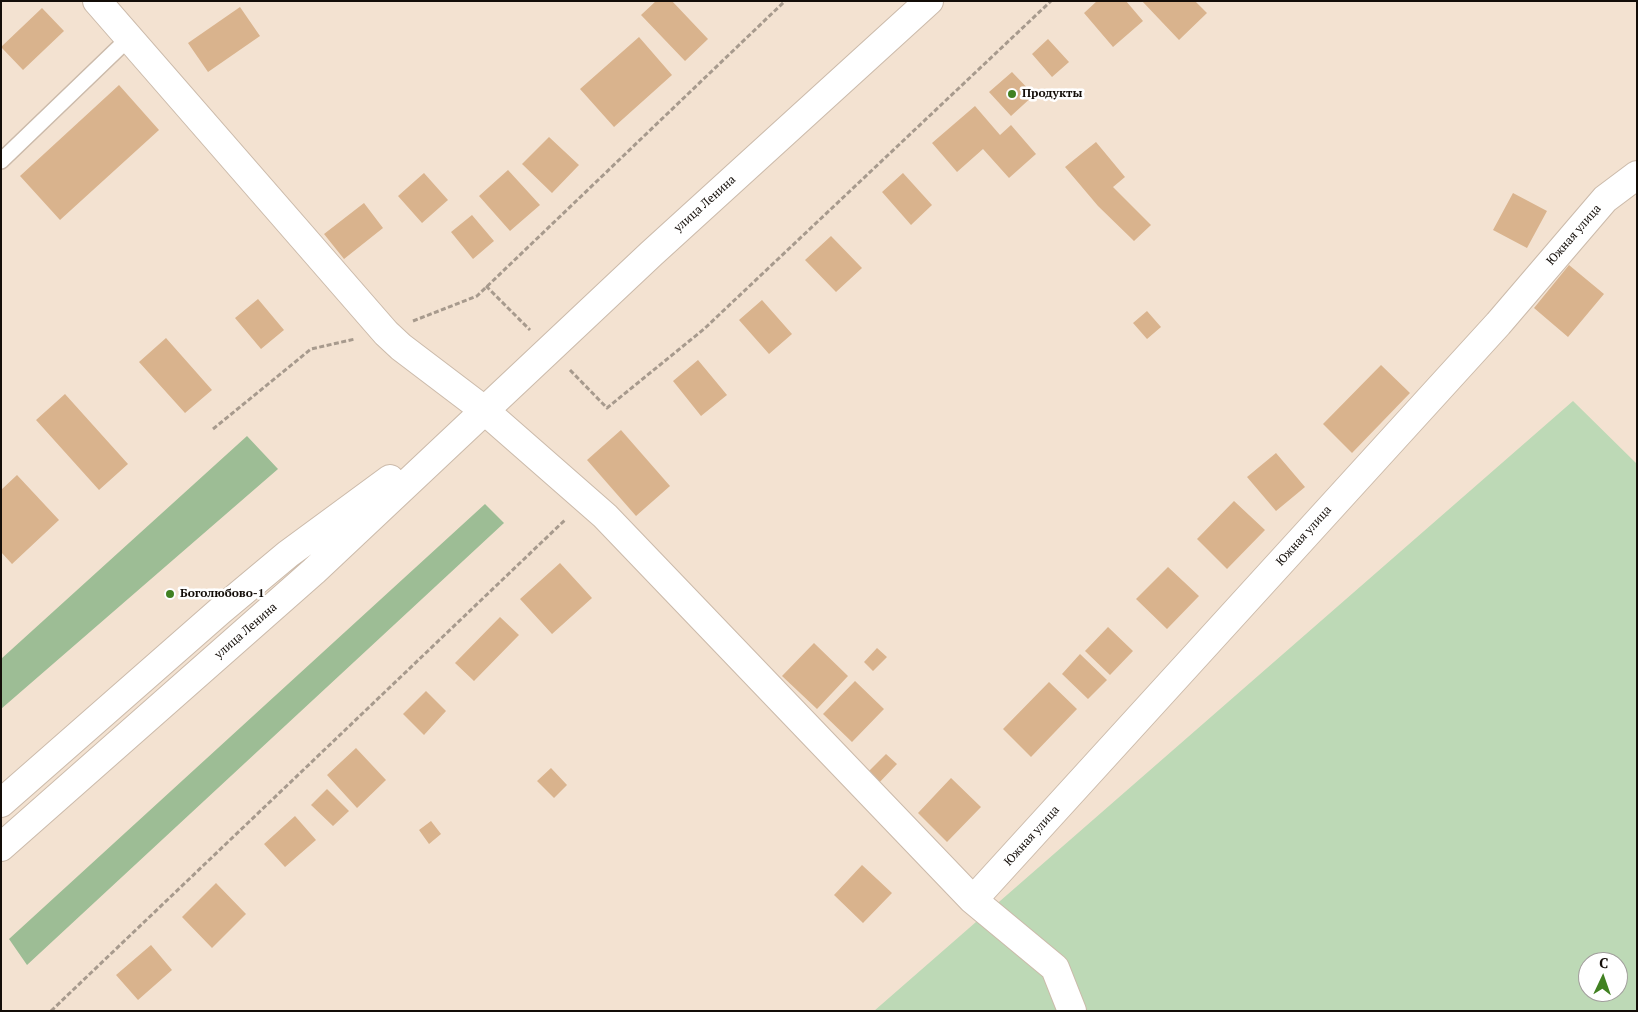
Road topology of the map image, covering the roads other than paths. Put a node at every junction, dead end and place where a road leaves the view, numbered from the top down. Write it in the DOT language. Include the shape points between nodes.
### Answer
graph roads {
  1 [pos="97,1"];
  2 [pos="929,1"];
  3 [pos="129,38"];
  4 [pos="1,161"];
  5 [pos="1637,175"];
  6 [pos="484,410"];
  7 [pos="1,803"];
  8 [pos="1,847"];
  9 [pos="973,900"];
  10 [pos="1072,1011"];
  1 -- 3 [label="main road"];
  2 -- 6 [label="main road, улица Ленина"];
  3 -- 4 [label="lane"];
  3 -- 6 [label="main road" via="386,332"];
  5 -- 9 [label="main road, Южная улица" via="1605,199 1498,324"];
  6 -- 7 [label="main road, улица Ленина" via="288,554"];
  6 -- 8 [label="main road, улица Ленина" via="314,571"];
  6 -- 9 [label="main road" via="605,516"];
  9 -- 10 [label="main road" via="1055,968"];
}
